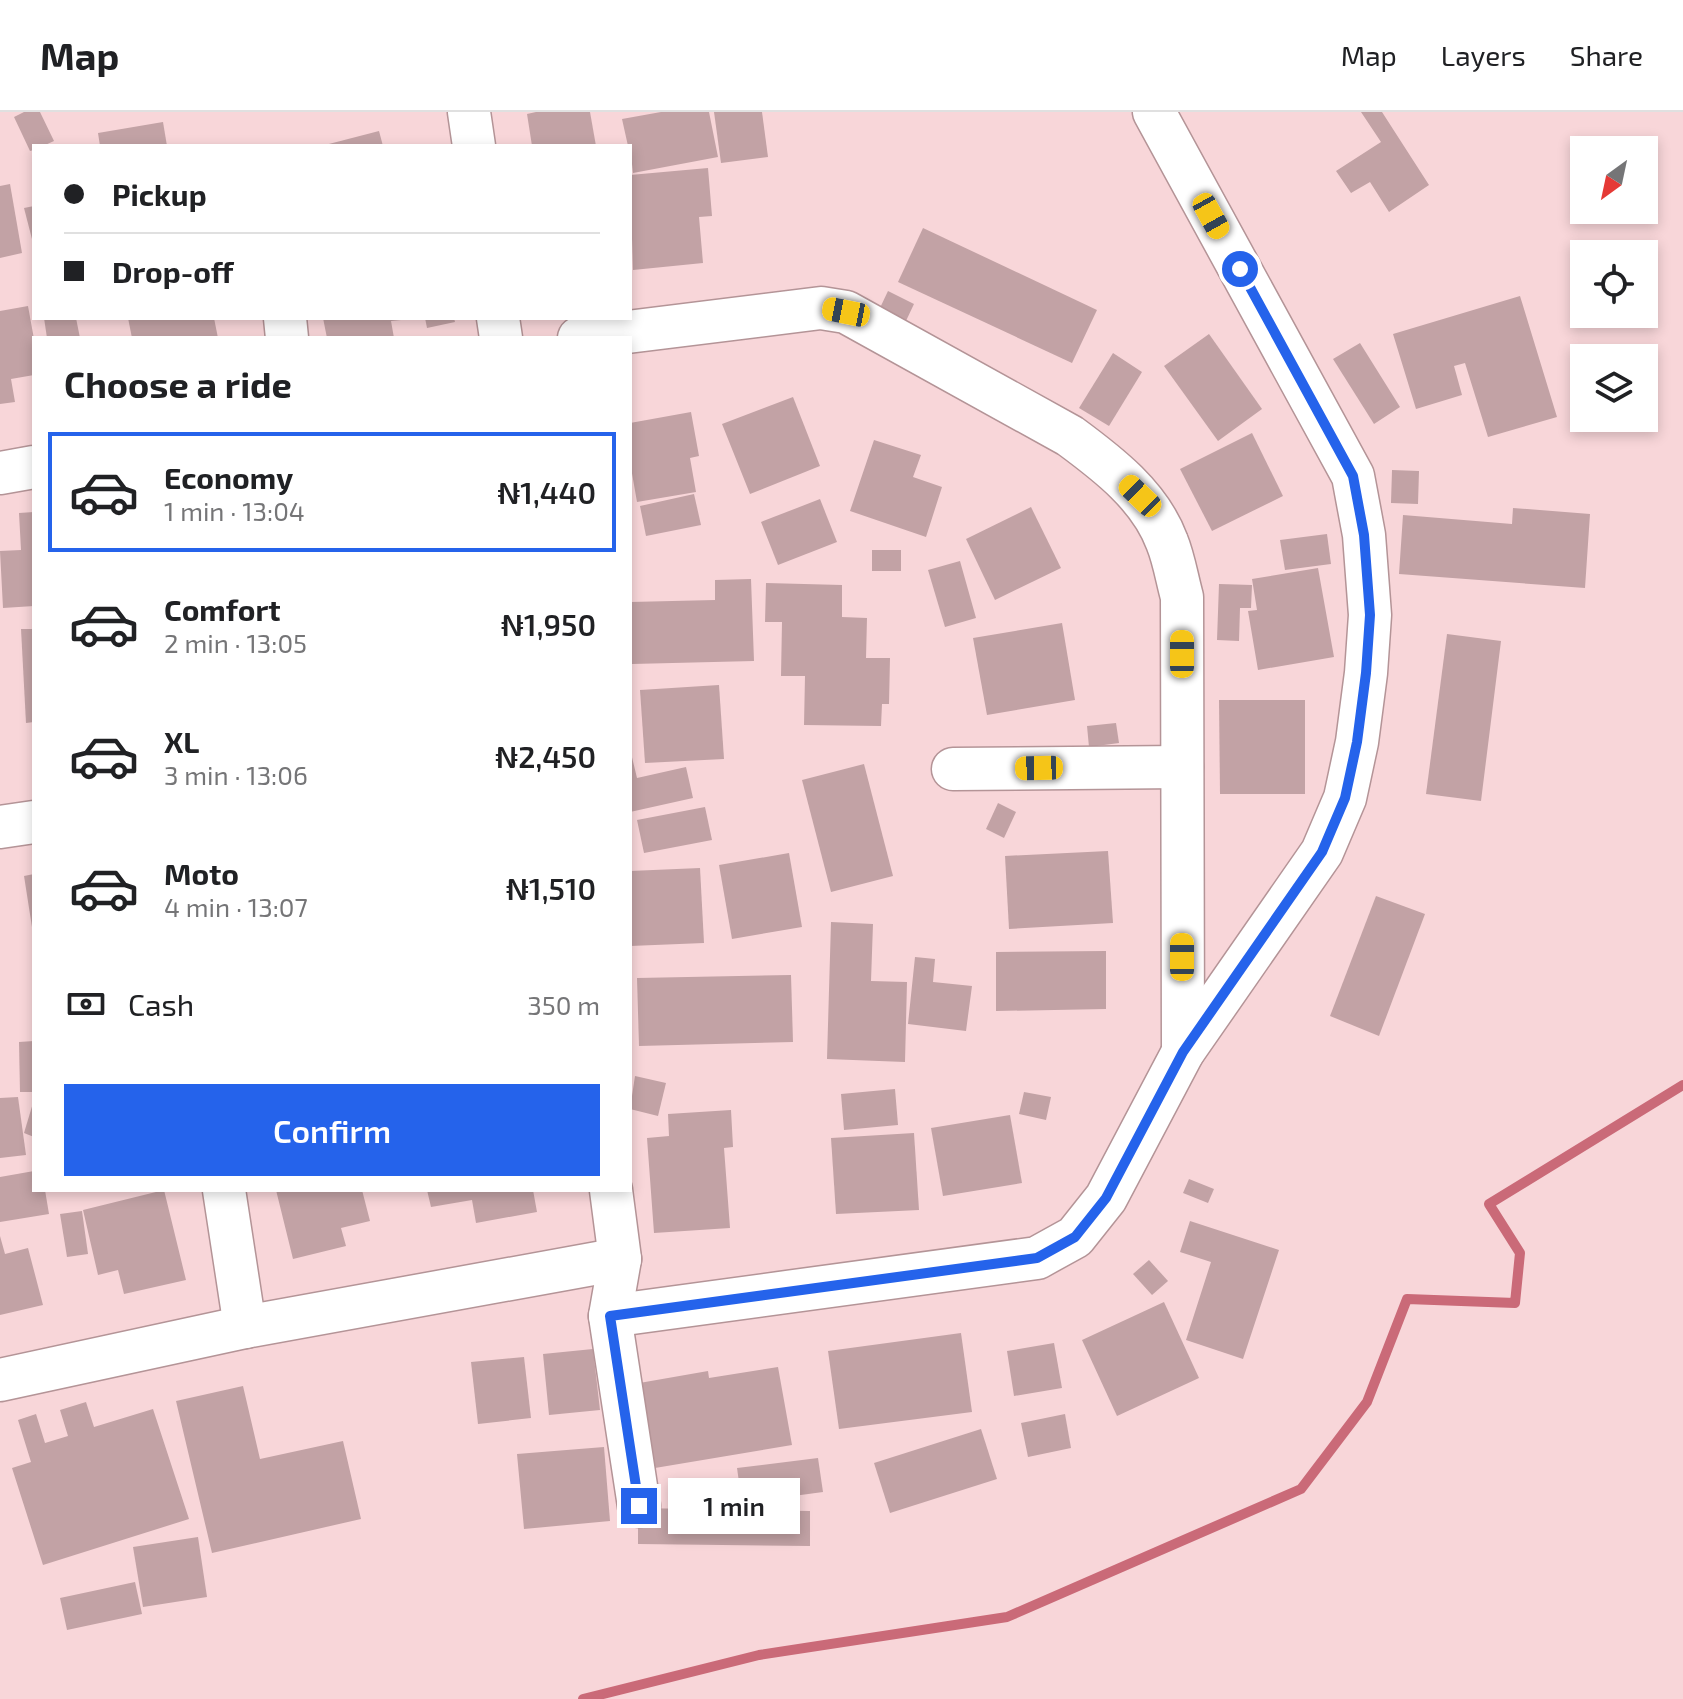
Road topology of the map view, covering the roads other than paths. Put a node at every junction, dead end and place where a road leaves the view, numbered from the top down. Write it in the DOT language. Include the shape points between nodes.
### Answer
graph roads {
  1 [pos="469,112"];
  2 [pos="1154,112"];
  3 [pos="474,144"];
  4 [pos="595,336"];
  5 [pos="32,467"];
  6 [pos="0,473"];
  7 [pos="1182,767"];
  8 [pos="953,769"];
  9 [pos="32,822"];
  10 [pos="0,827"];
  11 [pos="1183,1052"];
  12 [pos="224,1192"];
  13 [pos="611,1192"];
  14 [pos="620,1259"];
  15 [pos="610,1316"];
  16 [pos="245,1327"];
  17 [pos="0,1380"];
  18 [pos="639,1506"];
  1 -- 3 [label="street"];
  2 -- 11 [label="street" via="1353,476 1370,615 1357,742 1345,798 1322,852"];
  4 -- 7 [label="street" via="821,308 846,312 1070,436 1103,460 1140,496 1167,540 1182,597"];
  5 -- 6 [label="street"];
  7 -- 8 [label="street"];
  7 -- 11 [label="street"];
  9 -- 10 [label="street"];
  11 -- 15 [label="street" via="1106,1198 1075,1237 1037,1258"];
  12 -- 16 [label="street"];
  13 -- 14 [label="street"];
  14 -- 15 [label="street"];
  14 -- 16 [label="street"];
  15 -- 18 [label="street"];
  16 -- 17 [label="street"];
}
